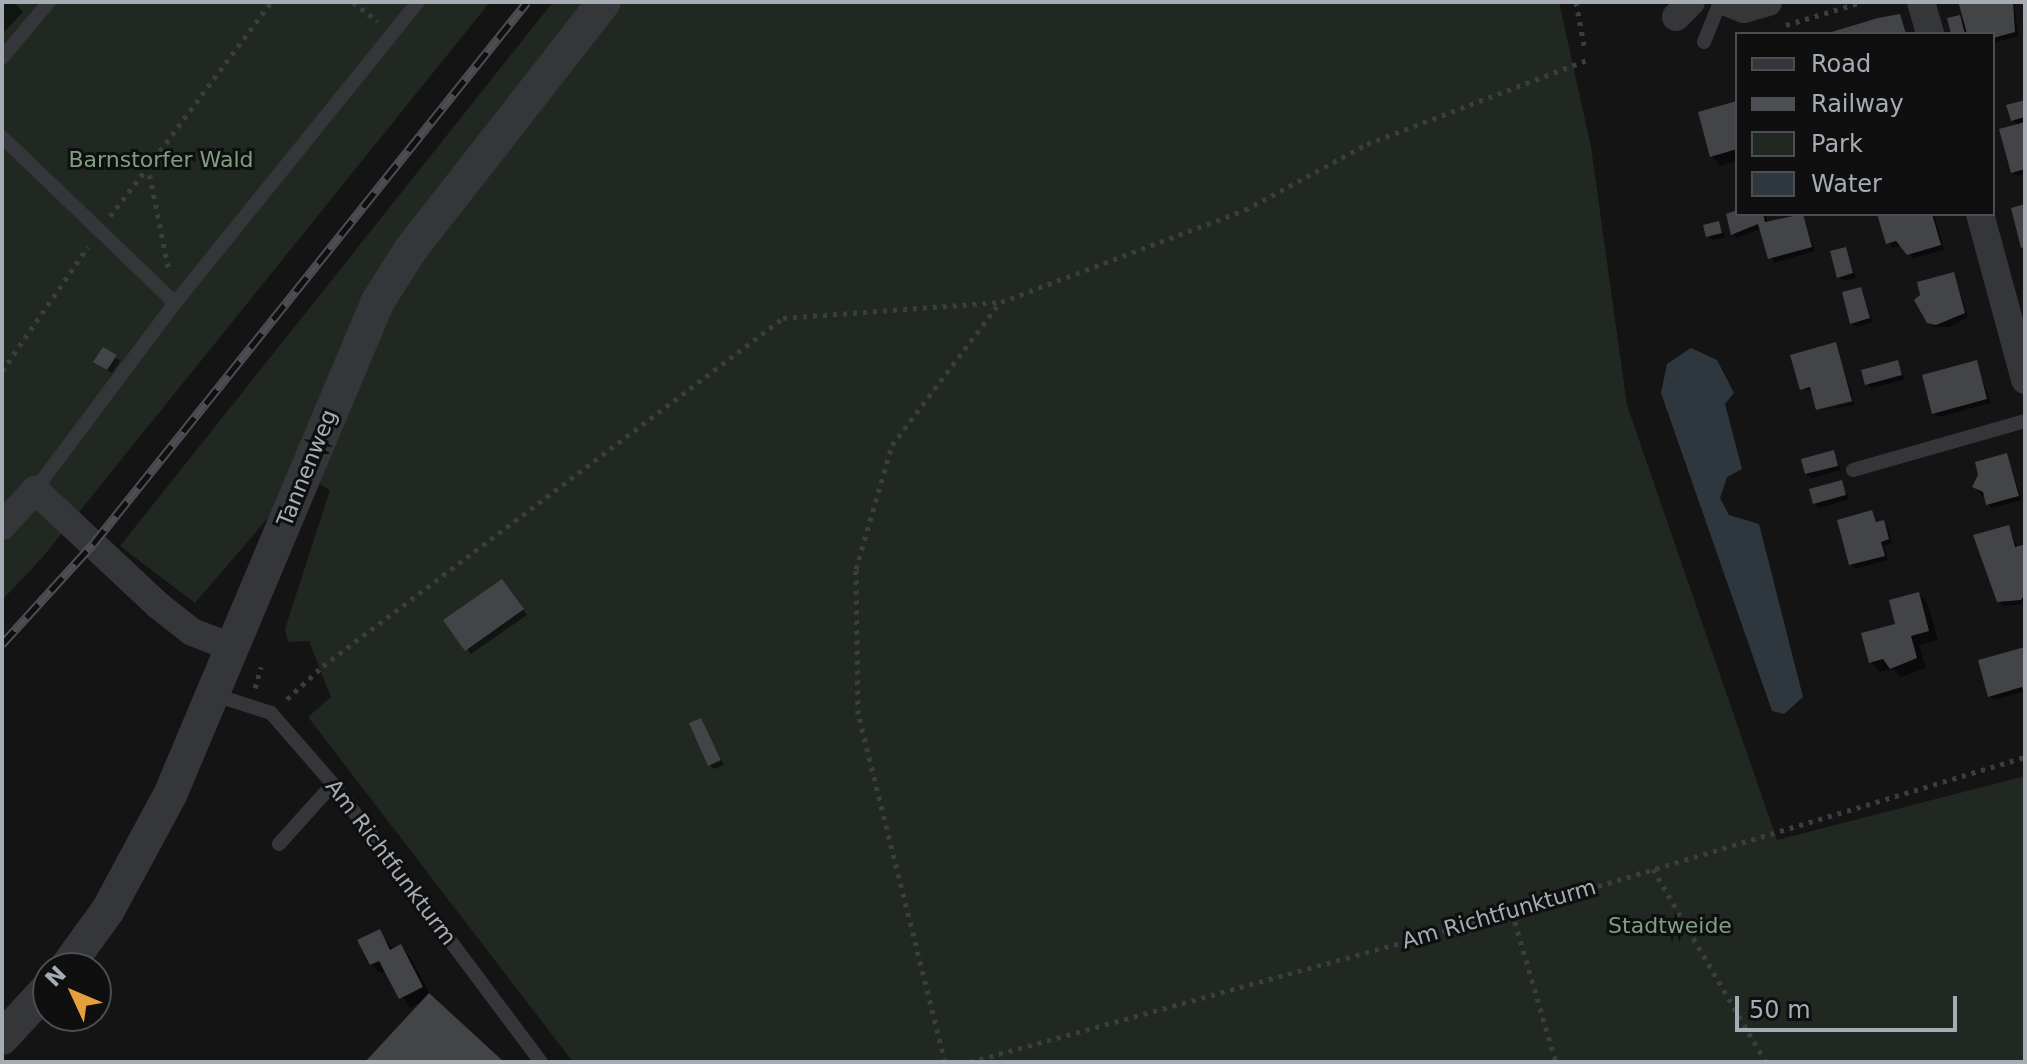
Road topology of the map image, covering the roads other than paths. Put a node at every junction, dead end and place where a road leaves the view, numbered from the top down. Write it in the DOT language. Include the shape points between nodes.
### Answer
graph roads {
  1 [pos="49,2"];
  2 [pos="418,2"];
  3 [pos="604,2"];
  4 [pos="1720,2"];
  5 [pos="1726,2"];
  6 [pos="1921,2"];
  7 [pos="1775,14"];
  8 [pos="1929,32"];
  9 [pos="1704,42"];
  10 [pos="2,58"];
  11 [pos="2,137"];
  12 [pos="1981,216"];
  13 [pos="175,303"];
  14 [pos="2025,380"];
  15 [pos="2025,421"];
  16 [pos="1853,470"];
  17 [pos="35,490"];
  18 [pos="2,526"];
  19 [pos="250,651"];
  20 [pos="215,695"];
  21 [pos="333,784"];
  22 [pos="279,844"];
  23 [pos="76,952"];
  24 [pos="32,1005"];
  25 [pos="2,1038"];
  26 [pos="541,1062"];
  1 -- 10 [label="lane"];
  2 -- 13 [label="lane"];
  3 -- 19 [label="street, Tannenweg" via="411,249 378,301 356,343"];
  4 -- 9 [label="lane"];
  5 -- 7 [label="street"];
  6 -- 8 [label="street"];
  11 -- 13 [label="lane"];
  12 -- 14 [label="street"];
  13 -- 17 [label="lane"];
  15 -- 16 [label="lane"];
  17 -- 18 [label="street"];
  17 -- 19 [label="street" via="192,632"];
  19 -- 20 [label="street, Tannenweg"];
  20 -- 21 [label="lane, Am Richtfunkturm" via="271,713"];
  20 -- 23 [label="street, Tannenweg" via="147,844"];
  21 -- 22 [label="lane"];
  21 -- 26 [label="lane, Am Richtfunkturm"];
  24 -- 25 [label="street"];
}
